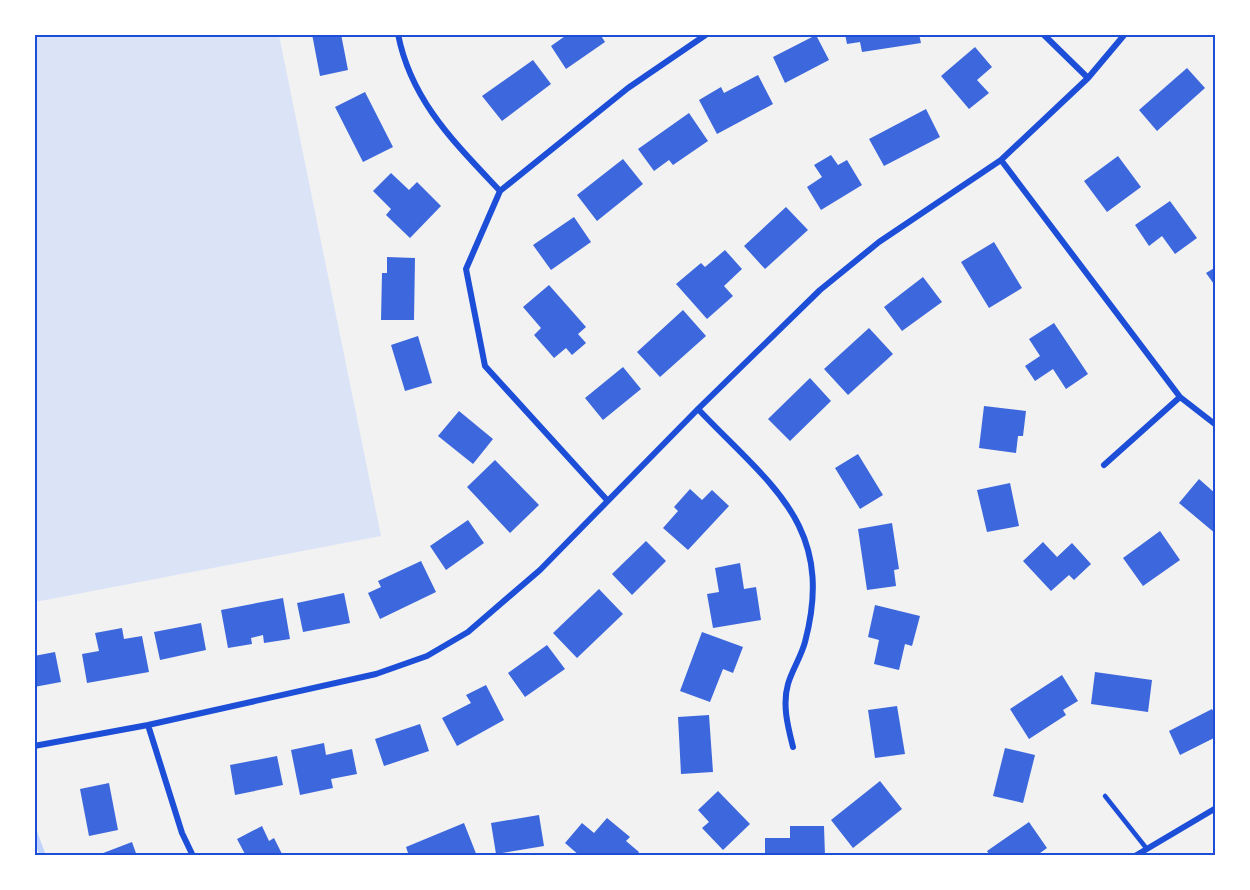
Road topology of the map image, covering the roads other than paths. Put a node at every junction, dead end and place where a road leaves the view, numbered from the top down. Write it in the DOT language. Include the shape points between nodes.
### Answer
graph roads {
  1 [pos="398,34"];
  2 [pos="707,34"];
  3 [pos="1043,34"];
  4 [pos="1125,34"];
  5 [pos="1088,78"];
  6 [pos="1001,160"];
  7 [pos="500,191"];
  8 [pos="1180,397"];
  9 [pos="698,409"];
  10 [pos="1215,425"];
  11 [pos="1104,465"];
  12 [pos="607,500"];
  13 [pos="148,725"];
  14 [pos="34,746"];
  15 [pos="793,747"];
  16 [pos="1105,796"];
  17 [pos="1215,808"];
  18 [pos="1147,849"];
  19 [pos="193,855"];
  20 [pos="1135,855"];
  1 -- 7 [label="street" via="404,64 440,127"];
  2 -- 7 [label="street" via="628,88"];
  3 -- 5 [label="street"];
  4 -- 5 [label="street"];
  5 -- 6 [label="street"];
  6 -- 8 [label="street"];
  6 -- 9 [label="street" via="848,266"];
  7 -- 12 [label="street" via="466,269 485,366"];
  8 -- 10 [label="street"];
  8 -- 11 [label="street"];
  9 -- 12 [label="street"];
  9 -- 15 [label="street" via="792,510 804,532 813,564 814,596 785,705"];
  12 -- 13 [label="street" via="513,594 468,632 427,656 376,674"];
  13 -- 14 [label="street"];
  13 -- 19 [label="street"];
  16 -- 18 [label="lane"];
  17 -- 18 [label="street"];
  18 -- 20 [label="street"];
}
